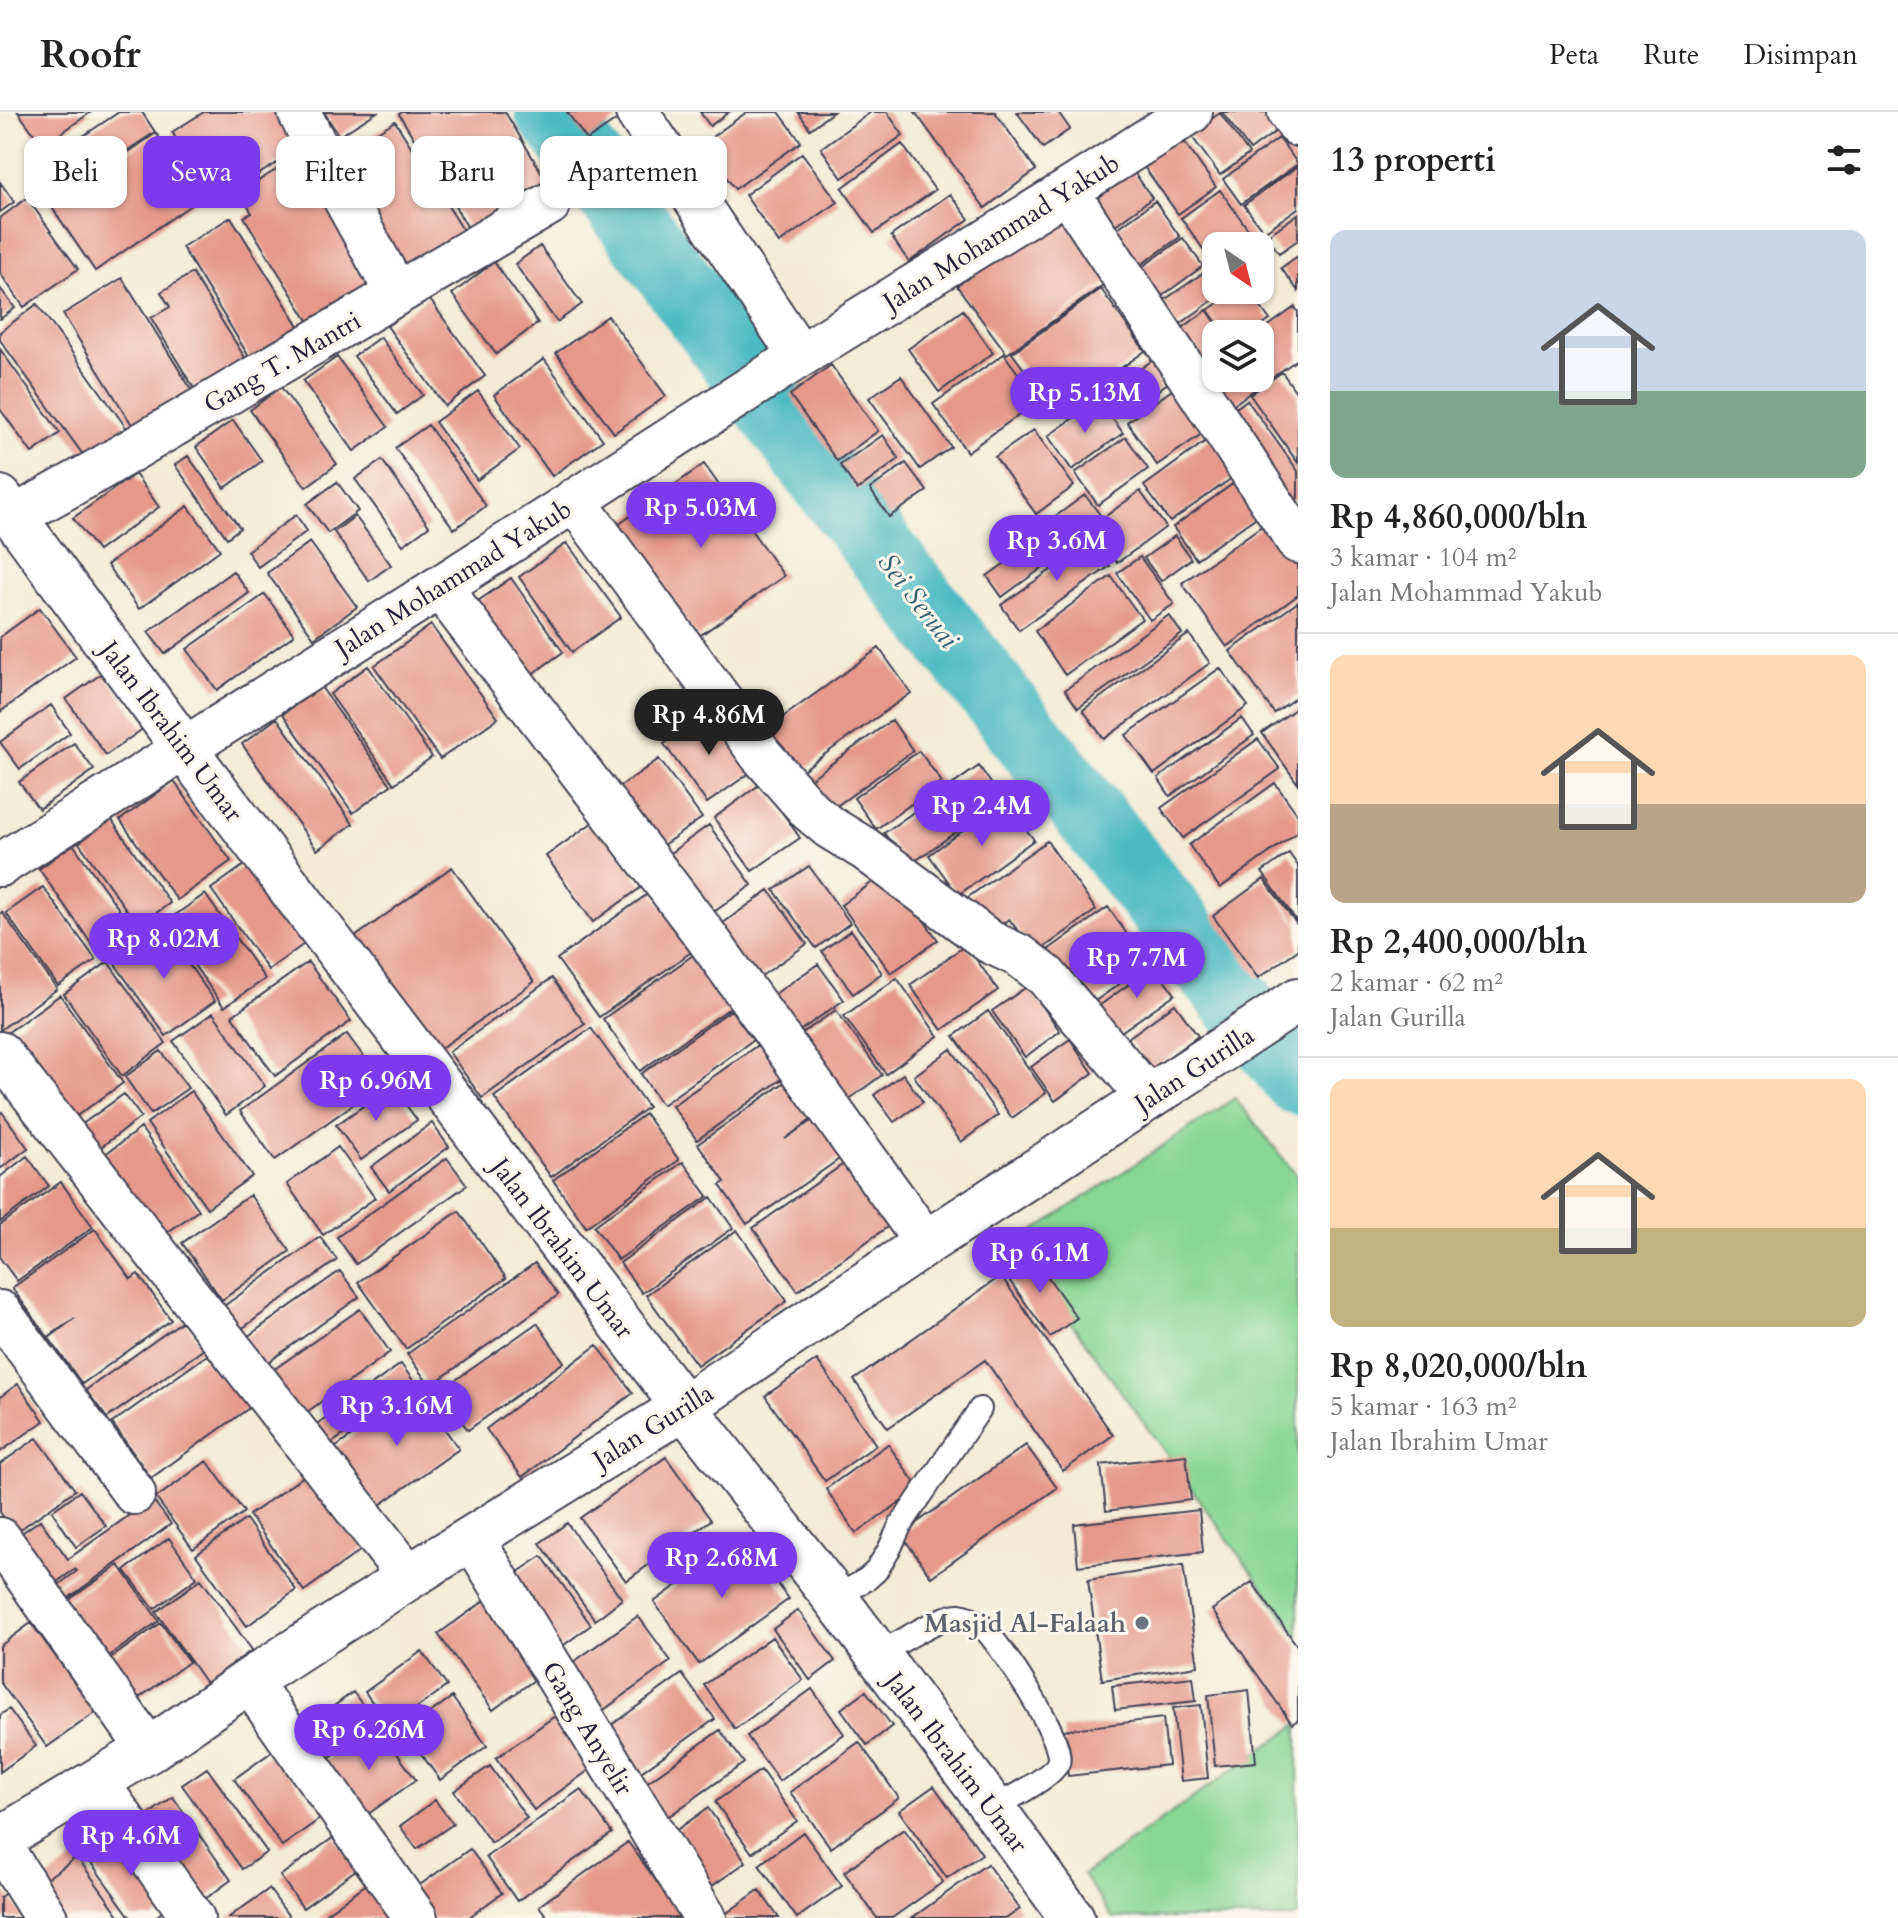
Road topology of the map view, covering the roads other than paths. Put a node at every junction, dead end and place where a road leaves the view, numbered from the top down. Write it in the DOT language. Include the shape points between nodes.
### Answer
graph roads {
  1 [pos="299,112"];
  2 [pos="637,112"];
  3 [pos="1289,112"];
  4 [pos="1175,116"];
  5 [pos="1298,125"];
  6 [pos="1067,191"];
  7 [pos="542,208"];
  8 [pos="397,294"];
  9 [pos="788,364"];
  10 [pos="574,500"];
  11 [pos="7,508"];
  12 [pos="1298,542"];
  13 [pos="440,587"];
  14 [pos="184,748"];
  15 [pos="0,865"];
  16 [pos="1289,1006"];
  17 [pos="0,1053"];
  18 [pos="1149,1098"];
  19 [pos="926,1243"];
  20 [pos="0,1312"];
  21 [pos="684,1407"];
  22 [pos="980,1409"];
  23 [pos="134,1493"];
  24 [pos="472,1538"];
  25 [pos="0,1539"];
  26 [pos="409,1577"];
  27 [pos="835,1598"];
  28 [pos="877,1655"];
  29 [pos="249,1681"];
  30 [pos="149,1750"];
  31 [pos="96,1781"];
  32 [pos="993,1808"];
  33 [pos="0,1842"];
  34 [pos="46,1918"];
  35 [pos="193,1918"];
  36 [pos="416,1918"];
  37 [pos="705,1918"];
  38 [pos="1072,1918"];
  1 -- 8 [label="street"];
  2 -- 9 [label="street"];
  3 -- 5 [label="street"];
  4 -- 6 [label="street, Jalan Mohammad Yakub"];
  6 -- 9 [label="street, Jalan Mohammad Yakub"];
  6 -- 12 [label="street"];
  7 -- 8 [label="street, Gang T. Mantri"];
  8 -- 11 [label="street, Gang T. Mantri" via="98,470"];
  9 -- 10 [label="street, Jalan Mohammad Yakub"];
  10 -- 13 [label="street, Jalan Mohammad Yakub"];
  10 -- 18 [label="street" via="761,755 810,811 990,942 1046,976"];
  11 -- 14 [label="street, Jalan Ibrahim Umar"];
  13 -- 14 [label="street, Jalan Mohammad Yakub"];
  13 -- 19 [label="street" via="705,935"];
  14 -- 15 [label="street, Jalan Mohammad Yakub"];
  14 -- 21 [label="street, Jalan Ibrahim Umar"];
  16 -- 18 [label="street, Jalan Gurilla"];
  17 -- 26 [label="street"];
  18 -- 19 [label="street, Jalan Gurilla"];
  19 -- 21 [label="street, Jalan Gurilla"];
  20 -- 23 [label="street"];
  21 -- 24 [label="street, Jalan Gurilla"];
  21 -- 27 [label="street, Jalan Ibrahim Umar"];
  22 -- 27 [label="lane" via="900,1526 876,1571"];
  24 -- 26 [label="street, Jalan Gurilla"];
  24 -- 37 [label="street, Gang Anyelir"];
  25 -- 30 [label="street"];
  26 -- 29 [label="street, Jalan Gurilla"];
  27 -- 28 [label="street, Jalan Ibrahim Umar"];
  28 -- 32 [label="street, Jalan Ibrahim Umar"];
  28 -- 32 [label="lane" via="944,1617 970,1617 982,1626 1027,1687 1060,1755 1053,1770"];
  29 -- 30 [label="street, Jalan Gurilla"];
  29 -- 36 [label="street"];
  30 -- 31 [label="street, Jalan Gurilla"];
  31 -- 33 [label="street, Jalan Gurilla"];
  31 -- 35 [label="street"];
  32 -- 38 [label="street, Jalan Ibrahim Umar"];
  33 -- 34 [label="street"];
}
